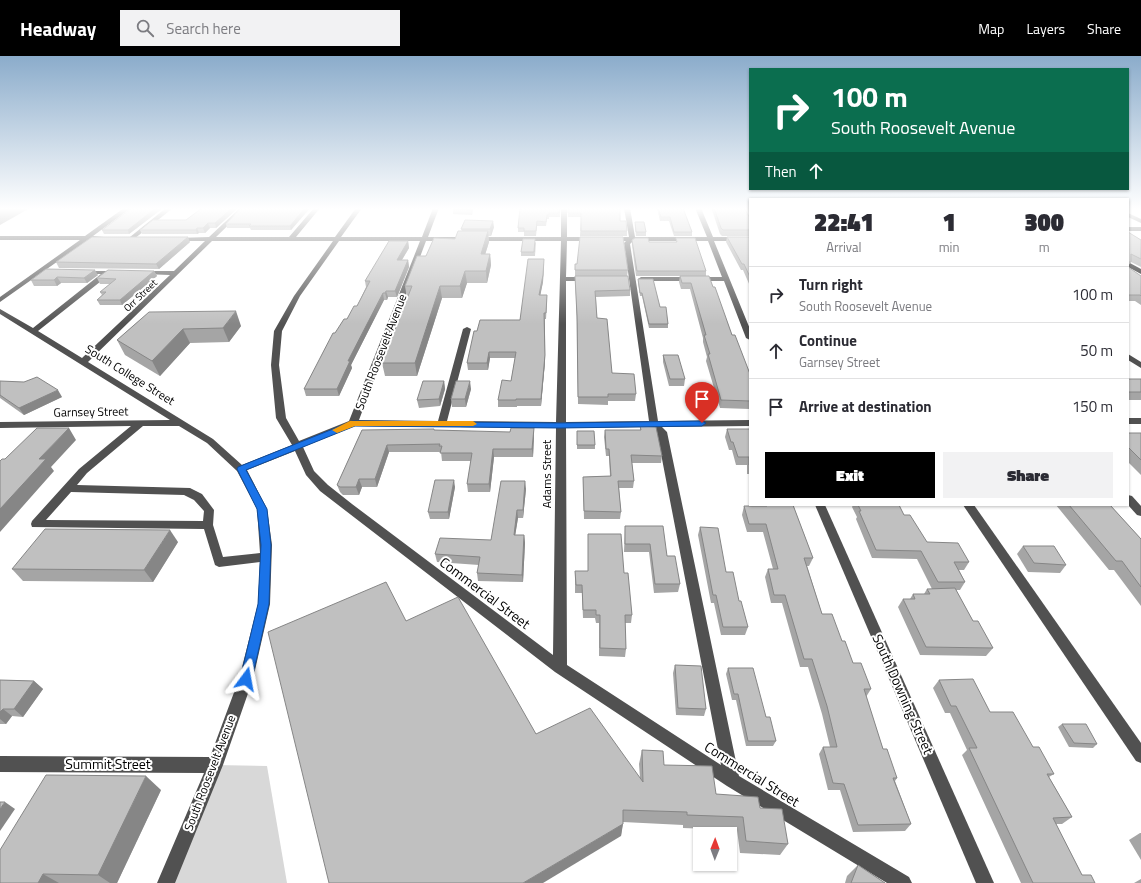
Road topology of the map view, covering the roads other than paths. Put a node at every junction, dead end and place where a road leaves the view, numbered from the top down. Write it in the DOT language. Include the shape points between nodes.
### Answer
graph roads {
  1 [pos="75,247"];
  2 [pos="204,247"];
  3 [pos="332,247"];
  4 [pos="421,247"];
  5 [pos="563,247"];
  6 [pos="628,247"];
  7 [pos="713,247"];
  8 [pos="1129,265"];
  9 [pos="41,271"];
  10 [pos="56,271"];
  11 [pos="78,272"];
  12 [pos="108,272"];
  13 [pos="123,272"];
  14 [pos="139,272"];
  15 [pos="1141,272"];
  16 [pos="177,273"];
  17 [pos="563,279"];
  18 [pos="594,279"];
  19 [pos="629,279"];
  20 [pos="726,279"];
  21 [pos="0,300"];
  22 [pos="0,311"];
  23 [pos="467,329"];
  24 [pos="34,332"];
  25 [pos="749,336"];
  26 [pos="1129,357"];
  27 [pos="84,361"];
  28 [pos="1141,366"];
  29 [pos="1129,421"];
  30 [pos="1141,421"];
  31 [pos="141,423"];
  32 [pos="181,423"];
  33 [pos="353,423"];
  34 [pos="749,423"];
  35 [pos="442,424"];
  36 [pos="654,424"];
  37 [pos="0,425"];
  38 [pos="560,425"];
  39 [pos="298,447"];
  40 [pos="241,469"];
  41 [pos="67,488"];
  42 [pos="1129,500"];
  43 [pos="820,506"];
  44 [pos="969,506"];
  45 [pos="1141,512"];
  46 [pos="208,524"];
  47 [pos="265,556"];
  48 [pos="560,668"];
  49 [pos="1141,756"];
  50 [pos="0,764"];
  51 [pos="215,765"];
  52 [pos="732,781"];
  53 [pos="166,883"];
  54 [pos="903,883"];
  55 [pos="985,883"];
  1 -- 9 [label="street"];
  2 -- 16 [label="street, Orr Street"];
  3 -- 39 [label="street, Commercial Street" via="297,296 278,331 275,365 281,418"];
  4 -- 33 [label="street, South Roosevelt Avenue"];
  5 -- 17 [label="street, Adams Street"];
  6 -- 19 [label="street"];
  7 -- 20 [label="street"];
  8 -- 15 [label="main road"];
  9 -- 10 [label="street"];
  9 -- 21 [label="street"];
  11 -- 12 [label="street"];
  12 -- 13 [label="street"];
  12 -- 24 [label="street"];
  14 -- 16 [label="street"];
  16 -- 27 [label="street, Orr Street"];
  17 -- 18 [label="street"];
  17 -- 38 [label="street, Adams Street"];
  19 -- 20 [label="street"];
  19 -- 36 [label="street"];
  20 -- 25 [label="street"];
  22 -- 24 [label="street, South College Street"];
  23 -- 35 [label="street"];
  24 -- 27 [label="street, South College Street"];
  26 -- 28 [label="street"];
  27 -- 32 [label="street, South College Street"];
  29 -- 30 [label="street"];
  31 -- 32 [label="street, Garnsey Street"];
  31 -- 37 [label="street, Garnsey Street"];
  31 -- 41 [label="street" via="83,471"];
  32 -- 40 [label="street, South College Street" via="210,441"];
  33 -- 35 [label="street"];
  33 -- 39 [label="street, South Roosevelt Avenue"];
  34 -- 36 [label="street"];
  35 -- 38 [label="street"];
  36 -- 38 [label="street"];
  36 -- 52 [label="street" via="662,432"];
  38 -- 48 [label="street, Adams Street"];
  39 -- 40 [label="street, South Roosevelt Avenue"];
  39 -- 48 [label="street, Commercial Street" via="310,473 324,488"];
  40 -- 47 [label="street, South Roosevelt Avenue" via="262,509"];
  41 -- 46 [label="street" via="186,491 198,497 209,510"];
  41 -- 46 [label="street" via="36,524"];
  42 -- 45 [label="street"];
  43 -- 55 [label="street, South Downing Street"];
  44 -- 49 [label="street"];
  46 -- 47 [label="street" via="219,562"];
  47 -- 51 [label="street, South Roosevelt Avenue" via="264,604 246,679"];
  48 -- 52 [label="street, Commercial Street"];
  50 -- 51 [label="street, Summit Street"];
  51 -- 53 [label="street, South Roosevelt Avenue"];
  52 -- 54 [label="street, Commercial Street"];
}
